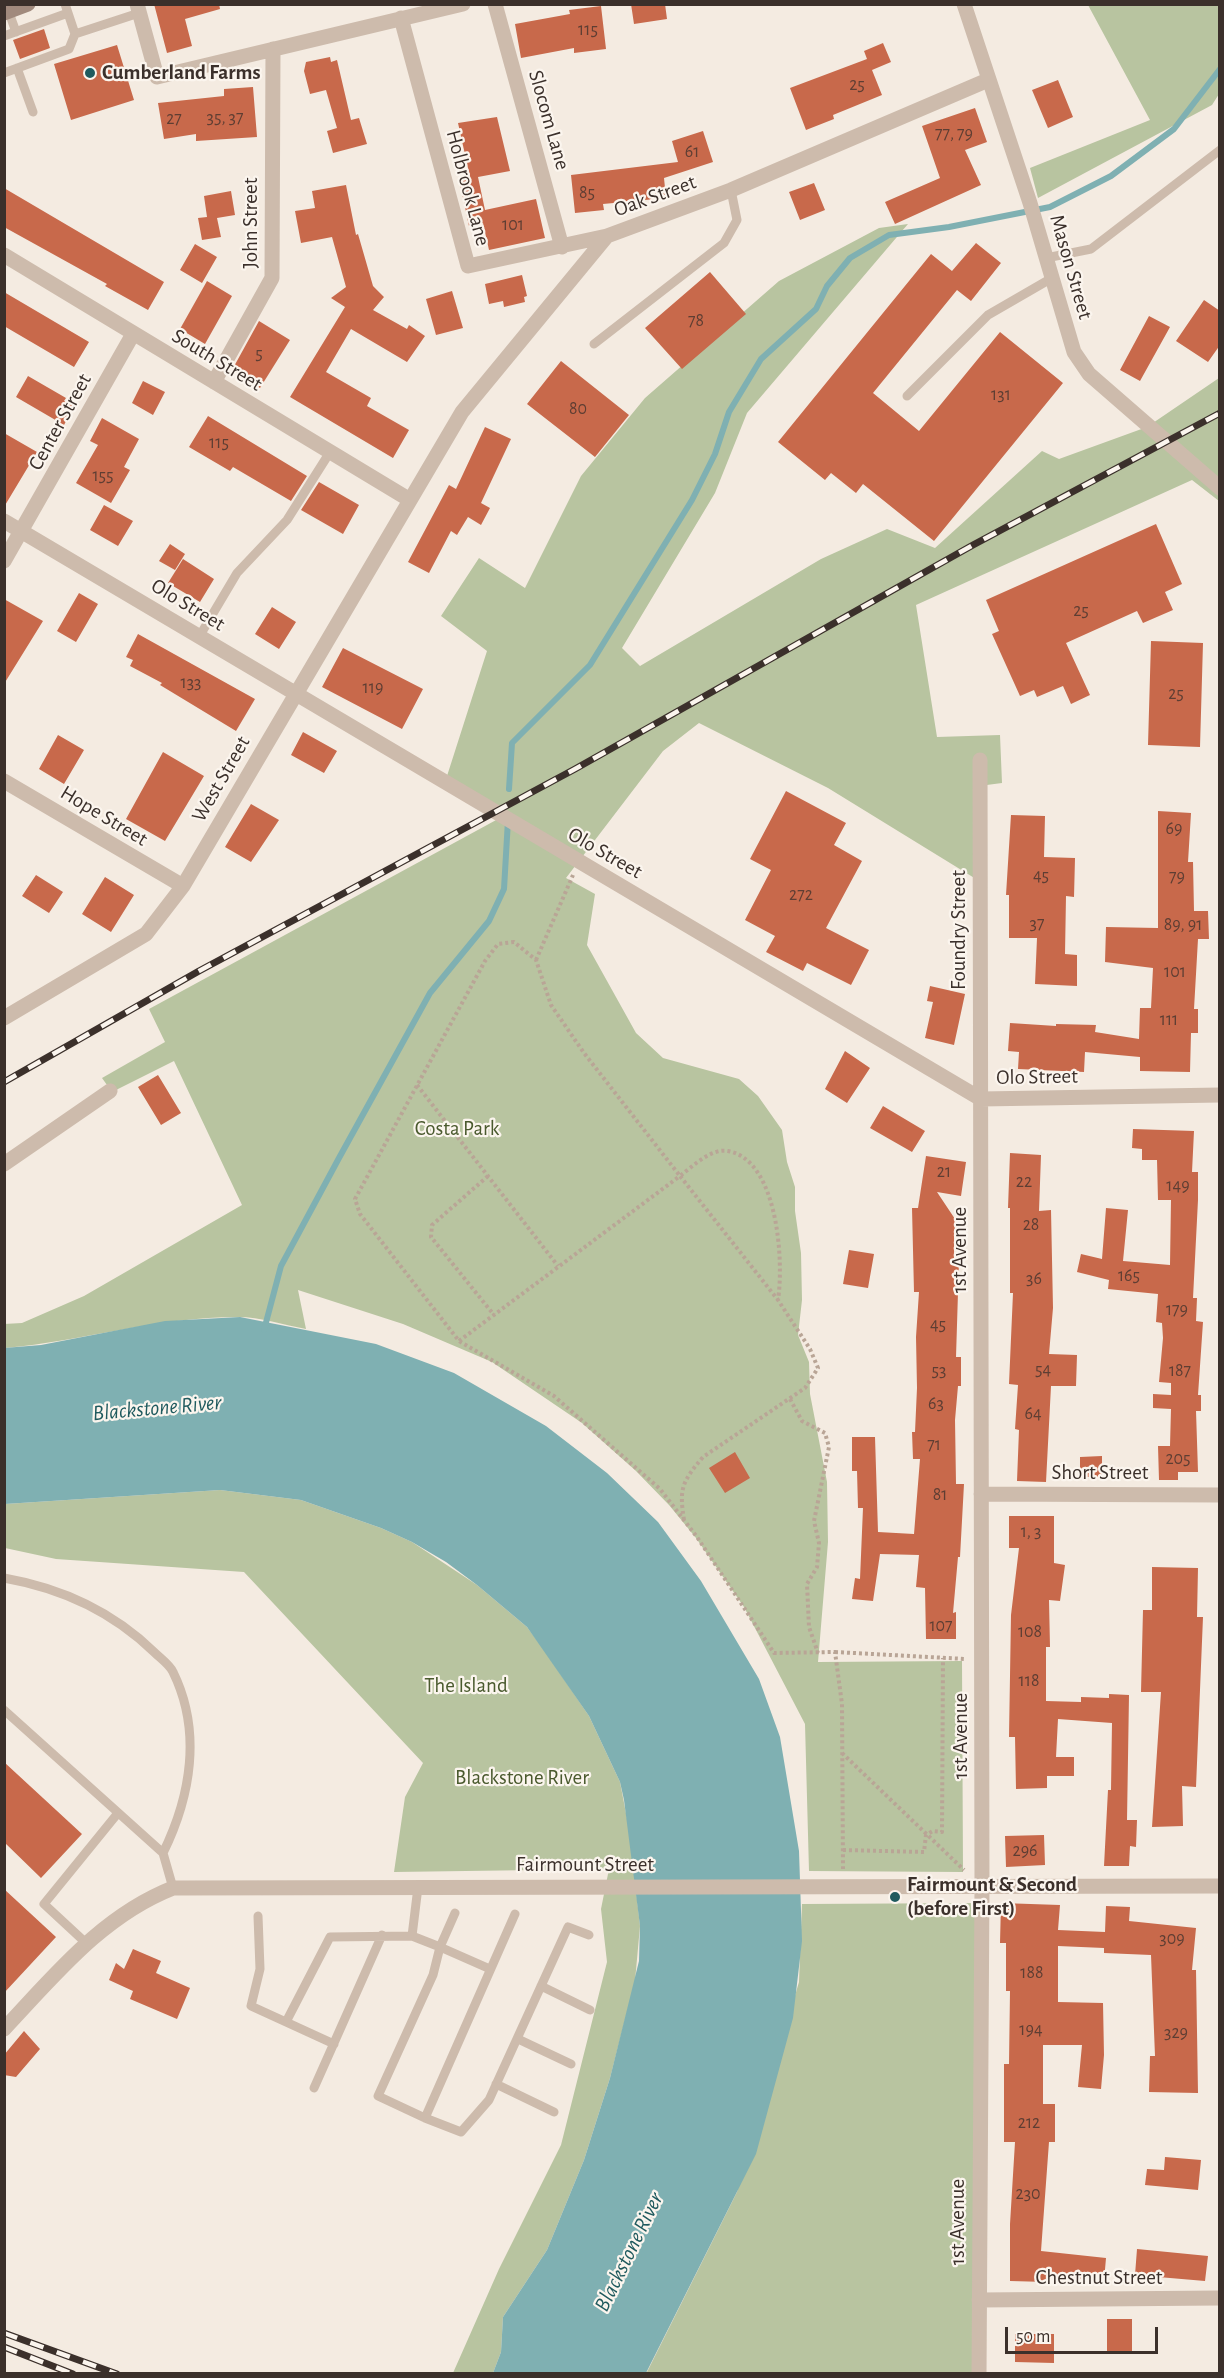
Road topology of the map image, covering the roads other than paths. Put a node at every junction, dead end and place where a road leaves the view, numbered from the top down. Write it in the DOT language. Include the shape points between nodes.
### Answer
graph roads {
  1 [pos="28,4"];
  2 [pos="463,4"];
  3 [pos="495,4"];
  4 [pos="964,4"];
  5 [pos="66,9"];
  6 [pos="138,9"];
  7 [pos="6,10"];
  8 [pos="401,18"];
  9 [pos="16,32"];
  10 [pos="75,34"];
  11 [pos="4,36"];
  12 [pos="273,49"];
  13 [pos="17,68"];
  14 [pos="4,73"];
  15 [pos="988,80"];
  16 [pos="33,112"];
  17 [pos="1220,150"];
  18 [pos="731,190"];
  19 [pos="607,236"];
  20 [pos="562,247"];
  21 [pos="4,255"];
  22 [pos="1046,258"];
  23 [pos="1052,278"];
  24 [pos="133,334"];
  25 [pos="594,344"];
  26 [pos="214,382"];
  27 [pos="907,396"];
  28 [pos="330,453"];
  29 [pos="1220,488"];
  30 [pos="410,500"];
  31 [pos="4,520"];
  32 [pos="22,531"];
  33 [pos="4,561"];
  34 [pos="199,637"];
  35 [pos="295,693"];
  36 [pos="980,760"];
  37 [pos="4,781"];
  38 [pos="183,886"];
  39 [pos="4,1018"];
  40 [pos="110,1091"];
  41 [pos="1220,1095"];
  42 [pos="981,1099"];
  43 [pos="4,1164"];
  44 [pos="981,1494"];
  45 [pos="1220,1495"];
  46 [pos="4,1578"];
  47 [pos="4,1710"];
  48 [pos="118,1813"];
  49 [pos="163,1853"];
  50 [pos="982,1886"];
  51 [pos="1220,1886"];
  52 [pos="417,1887"];
  53 [pos="173,1888"];
  54 [pos="455,1913"];
  55 [pos="515,1914"];
  56 [pos="258,1916"];
  57 [pos="382,1935"];
  58 [pos="590,1935"];
  59 [pos="412,1936"];
  60 [pos="85,1942"];
  61 [pos="440,1947"];
  62 [pos="490,1970"];
  63 [pos="541,1986"];
  64 [pos="590,2010"];
  65 [pos="286,2022"];
  66 [pos="4,2029"];
  67 [pos="518,2039"];
  68 [pos="334,2044"];
  69 [pos="571,2064"];
  70 [pos="496,2085"];
  71 [pos="314,2088"];
  72 [pos="554,2112"];
  73 [pos="425,2118"];
  74 [pos="1220,2298"];
  75 [pos="979,2300"];
  76 [pos="979,2373"];
  1 -- 7 [label="main road"];
  2 -- 8 [label="street"];
  3 -- 20 [label="street, Slocom Lane"];
  4 -- 15 [label="street, Mason Street"];
  5 -- 9 [label="lane"];
  5 -- 10 [label="lane"];
  6 -- 10 [label="lane"];
  6 -- 12 [label="street" via="158,77"];
  7 -- 9 [label="lane"];
  8 -- 12 [label="street"];
  8 -- 20 [label="street, Holbrook Lane" via="468,266"];
  9 -- 11 [label="lane"];
  10 -- 13 [label="lane" via="69,49"];
  12 -- 26 [label="street, John Street" via="272,278"];
  13 -- 14 [label="lane"];
  13 -- 16 [label="lane"];
  15 -- 18 [label="street, Oak Street"];
  15 -- 22 [label="street, Mason Street"];
  17 -- 22 [label="lane" via="1091,249"];
  18 -- 19 [label="street, Oak Street"];
  18 -- 25 [label="lane" via="737,220 724,243"];
  19 -- 20 [label="street, Holbrook Lane"];
  19 -- 30 [label="street, Oak Street" via="462,412"];
  21 -- 24 [label="street, South Street"];
  22 -- 23 [label="street, Mason Street"];
  23 -- 27 [label="lane" via="988,315"];
  23 -- 29 [label="street, Mason Street" via="1074,352 1089,374"];
  24 -- 26 [label="street, South Street"];
  24 -- 32 [label="street, Center Street"];
  26 -- 28 [label="street, South Street"];
  28 -- 30 [label="street, South Street"];
  28 -- 34 [label="lane" via="287,519 237,573"];
  30 -- 35 [label="street, West Street"];
  31 -- 32 [label="street, Olo Street"];
  32 -- 33 [label="street, Center Street"];
  32 -- 34 [label="street, Olo Street"];
  34 -- 35 [label="street, Olo Street"];
  35 -- 38 [label="street, West Street"];
  35 -- 42 [label="street, Olo Street"];
  36 -- 42 [label="street, Foundry Street"];
  37 -- 38 [label="street, Hope Street"];
  38 -- 39 [label="street, West Street" via="146,934"];
  40 -- 43 [label="street"];
  41 -- 42 [label="street, Olo Street"];
  42 -- 44 [label="street, 1st Avenue"];
  44 -- 45 [label="street, Short Street"];
  44 -- 50 [label="street, 1st Avenue"];
  46 -- 49 [label="lane" via="89,1604 134,1633 173,1670 192,1744 187,1783 174,1831"];
  47 -- 48 [label="lane"];
  48 -- 49 [label="lane"];
  48 -- 60 [label="lane" via="44,1904"];
  49 -- 53 [label="lane"];
  50 -- 51 [label="street, Fairmount Street"];
  50 -- 52 [label="street, Fairmount Street"];
  50 -- 75 [label="street, 1st Avenue"];
  52 -- 53 [label="street, Fairmount Street"];
  52 -- 59 [label="lane"];
  53 -- 60 [label="street, Fairmount Street" via="147,1898"];
  54 -- 61 [label="lane"];
  55 -- 62 [label="lane"];
  56 -- 65 [label="lane" via="260,1969 251,2006"];
  57 -- 59 [label="lane"];
  57 -- 65 [label="lane" via="330,1937"];
  57 -- 68 [label="lane"];
  58 -- 63 [label="lane" via="568,1927"];
  59 -- 61 [label="lane"];
  60 -- 66 [label="street, Fairmount Street"];
  61 -- 62 [label="lane"];
  61 -- 73 [label="lane" via="433,1975 378,2096"];
  62 -- 73 [label="lane"];
  63 -- 64 [label="lane"];
  63 -- 67 [label="lane"];
  65 -- 68 [label="lane"];
  67 -- 69 [label="lane"];
  67 -- 70 [label="lane"];
  68 -- 71 [label="lane"];
  70 -- 72 [label="lane"];
  70 -- 73 [label="lane" via="489,2100 460,2132"];
  74 -- 75 [label="street, Chestnut Street"];
  75 -- 76 [label="street, 1st Avenue"];
}
